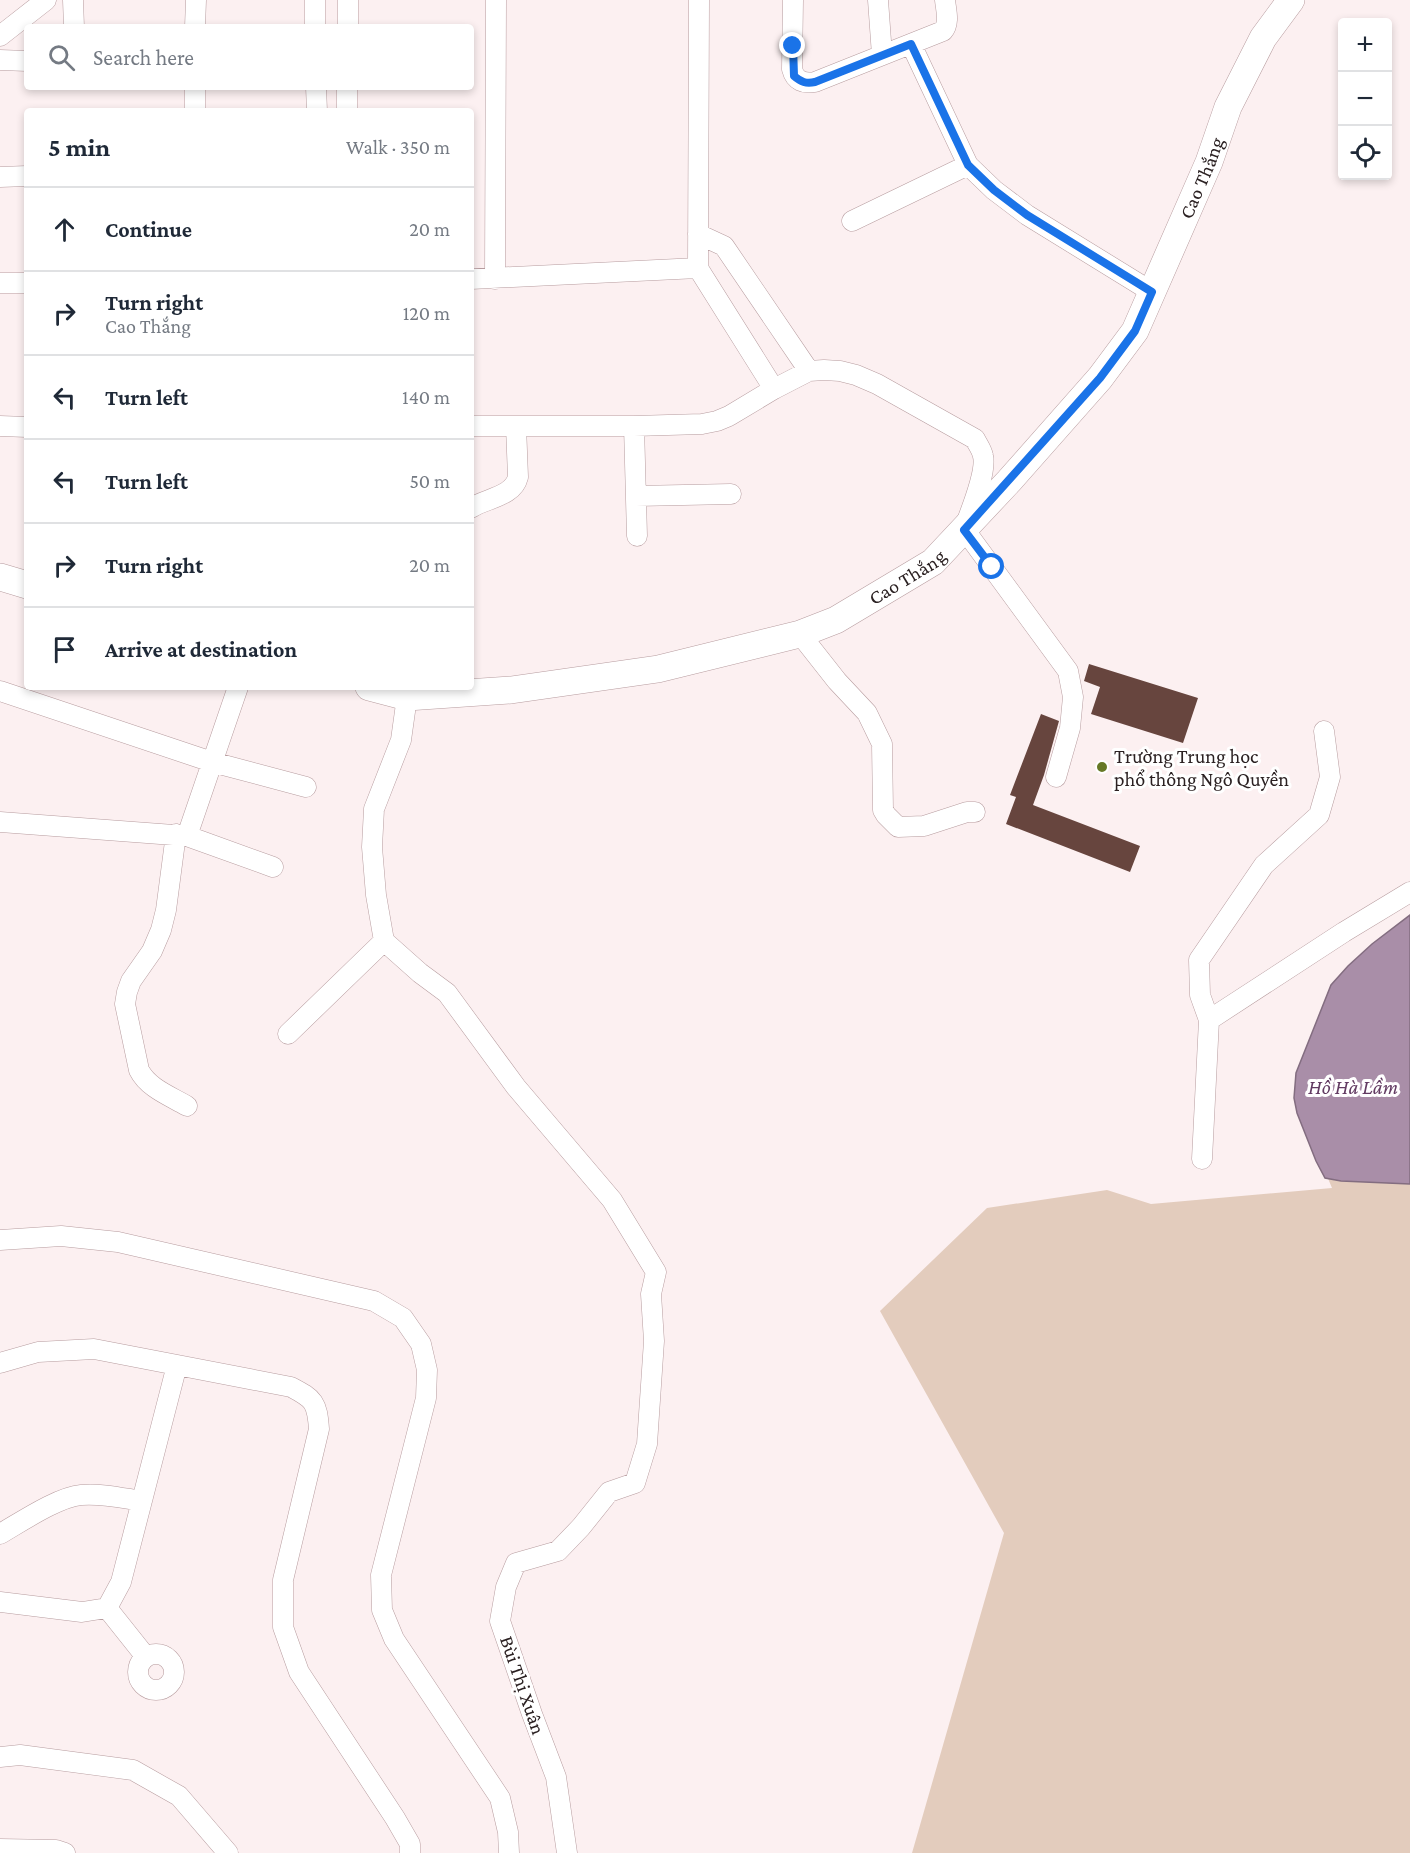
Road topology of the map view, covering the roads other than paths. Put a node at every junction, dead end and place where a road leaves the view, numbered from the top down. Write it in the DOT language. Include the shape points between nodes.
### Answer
graph roads {
  1 [pos="46,0"];
  2 [pos="73,0"];
  3 [pos="196,0"];
  4 [pos="315,0"];
  5 [pos="348,0"];
  6 [pos="496,0"];
  7 [pos="699,0"];
  8 [pos="793,0"];
  9 [pos="878,0"];
  10 [pos="945,0"];
  11 [pos="1291,0"];
  12 [pos="74,24"];
  13 [pos="195,24"];
  14 [pos="315,24"];
  15 [pos="348,24"];
  16 [pos="0,36"];
  17 [pos="911,44"];
  18 [pos="882,55"];
  19 [pos="0,60"];
  20 [pos="24,61"];
  21 [pos="195,90"];
  22 [pos="316,90"];
  23 [pos="347,90"];
  24 [pos="195,108"];
  25 [pos="317,108"];
  26 [pos="347,108"];
  27 [pos="968,165"];
  28 [pos="0,177"];
  29 [pos="24,177"];
  30 [pos="852,221"];
  31 [pos="698,234"];
  32 [pos="698,268"];
  33 [pos="474,279"];
  34 [pos="495,279"];
  35 [pos="0,283"];
  36 [pos="24,283"];
  37 [pos="1152,292"];
  38 [pos="809,371"];
  39 [pos="774,389"];
  40 [pos="0,426"];
  41 [pos="474,426"];
  42 [pos="516,426"];
  43 [pos="634,426"];
  44 [pos="24,427"];
  45 [pos="731,494"];
  46 [pos="636,496"];
  47 [pos="474,507"];
  48 [pos="964,530"];
  49 [pos="637,536"];
  50 [pos="0,578"];
  51 [pos="24,584"];
  52 [pos="800,634"];
  53 [pos="237,690"];
  54 [pos="380,690"];
  55 [pos="0,691"];
  56 [pos="406,697"];
  57 [pos="1324,731"];
  58 [pos="213,762"];
  59 [pos="1056,777"];
  60 [pos="306,787"];
  61 [pos="975,812"];
  62 [pos="0,822"];
  63 [pos="181,835"];
  64 [pos="273,867"];
  65 [pos="1410,892"];
  66 [pos="384,941"];
  67 [pos="1209,1020"];
  68 [pos="288,1034"];
  69 [pos="187,1106"];
  70 [pos="1202,1159"];
  71 [pos="0,1240"];
  72 [pos="0,1363"];
  73 [pos="177,1365"];
  74 [pos="142,1501"];
  75 [pos="0,1534"];
  76 [pos="0,1602"];
  77 [pos="107,1608"];
  78 [pos="146,1657"];
  79 [pos="0,1757"];
  80 [pos="0,1849"];
  81 [pos="65,1853"];
  82 [pos="228,1853"];
  83 [pos="410,1853"];
  84 [pos="509,1853"];
  85 [pos="567,1853"];
  1 -- 16 [label="street"];
  2 -- 12 [label="street"];
  3 -- 13 [label="street"];
  4 -- 14 [label="street"];
  5 -- 15 [label="street"];
  6 -- 34 [label="street"];
  7 -- 31 [label="street"];
  8 -- 18 [label="street" via="792,69 800,81 815,82"];
  9 -- 18 [label="street"];
  10 -- 17 [label="street" via="945,29"];
  11 -- 37 [label="main road, Cao Thắng" via="1263,38 1228,107 1209,162"];
  17 -- 18 [label="street"];
  17 -- 27 [label="street"];
  19 -- 20 [label="street"];
  21 -- 24 [label="street"];
  22 -- 25 [label="street"];
  23 -- 26 [label="street"];
  27 -- 30 [label="street"];
  27 -- 37 [label="street" via="1027,215"];
  28 -- 29 [label="street"];
  31 -- 32 [label="street"];
  31 -- 38 [label="street" via="724,246"];
  32 -- 34 [label="street"];
  32 -- 39 [label="street"];
  33 -- 34 [label="street"];
  35 -- 36 [label="street"];
  37 -- 48 [label="main road, Cao Thắng" via="1135,331 1100,378"];
  38 -- 39 [label="street"];
  38 -- 48 [label="street" via="856,375 975,439 984,458 984,469"];
  39 -- 43 [label="street" via="717,421"];
  40 -- 44 [label="street"];
  41 -- 42 [label="street"];
  42 -- 43 [label="street"];
  42 -- 47 [label="street" via="516,484 511,491"];
  43 -- 46 [label="street"];
  45 -- 46 [label="street"];
  46 -- 49 [label="street"];
  48 -- 52 [label="main road, Cao Thắng" via="933,562 836,620"];
  48 -- 59 [label="street" via="1068,671 1073,698 1070,728"];
  50 -- 51 [label="main road"];
  52 -- 56 [label="main road, Cao Thắng" via="658,669 512,690"];
  52 -- 61 [label="street" via="867,713 882,744 883,810 892,821 898,827 924,826"];
  53 -- 58 [label="street"];
  54 -- 56 [label="main road, Cao Thắng"];
  55 -- 58 [label="street"];
  56 -- 66 [label="street" via="401,740 374,809 372,847"];
  57 -- 67 [label="street" via="1330,777 1319,815 1264,865 1199,960 1200,995"];
  58 -- 60 [label="street"];
  58 -- 63 [label="street"];
  62 -- 63 [label="street"];
  63 -- 64 [label="street"];
  63 -- 69 [label="street" via="161,930 131,981 125,1004 142,1076"];
  65 -- 67 [label="street"];
  66 -- 68 [label="street"];
  66 -- 85 [label="street, Bùi Thị Xuân" via="447,993 516,1087 612,1200 656,1272 651,1294 653,1352 647,1443 635,1484 609,1492 558,1551 516,1563 506,1587 500,1621 556,1777"];
  67 -- 70 [label="street"];
  71 -- 84 [label="street" via="61,1236 118,1242 374,1301 404,1318 421,1344 427,1370 426,1398 381,1575 382,1610 394,1639 500,1798"];
  72 -- 73 [label="street" via="38,1352 94,1349"];
  73 -- 74 [label="street"];
  73 -- 83 [label="street" via="291,1387 309,1396 318,1412 319,1429 283,1580 283,1627 299,1672 395,1818 410,1844"];
  74 -- 75 [label="street" via="78,1495 53,1504"];
  74 -- 77 [label="street" via="121,1582"];
  76 -- 77 [label="street" via="82,1612"];
  77 -- 78 [label="street"];
  79 -- 82 [label="street" via="20,1755 133,1770 178,1796"];
  80 -- 81 [label="street"];
}
